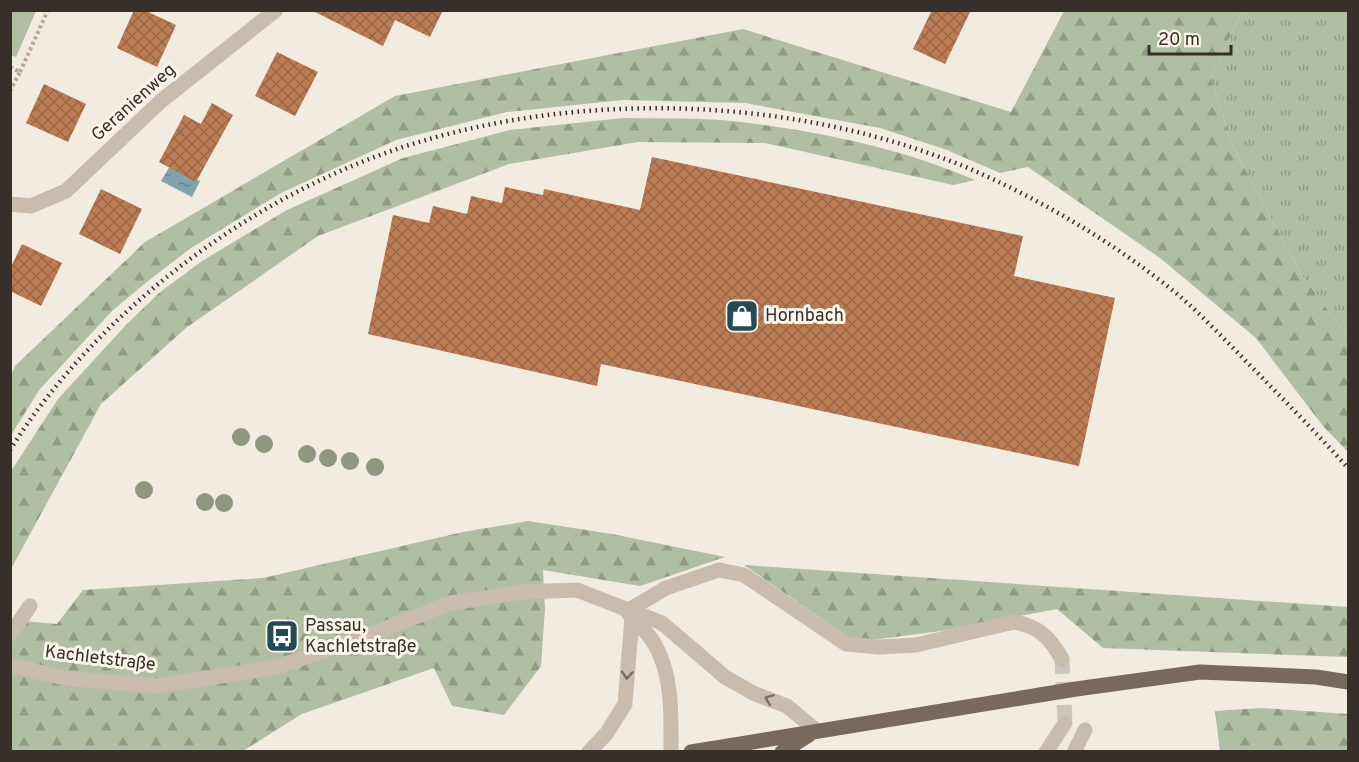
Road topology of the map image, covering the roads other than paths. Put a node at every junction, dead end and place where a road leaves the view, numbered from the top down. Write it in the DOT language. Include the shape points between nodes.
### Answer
graph roads {
  1 [pos="276,10"];
  2 [pos="10,204"];
  3 [pos="30,606"];
  4 [pos="630,614"];
  5 [pos="10,635"];
  6 [pos="1062,659"];
  7 [pos="10,665"];
  8 [pos="1348,682"];
  9 [pos="1065,723"];
  10 [pos="1085,730"];
  11 [pos="817,731"];
  12 [pos="589,752"];
  13 [pos="671,752"];
  14 [pos="691,752"];
  15 [pos="782,752"];
  16 [pos="1046,752"];
  17 [pos="1074,752"];
  1 -- 2 [label="street, Geranienweg" via="161,101 66,191 31,206"];
  3 -- 5 [label="street"];
  4 -- 6 [label="street" via="666,588 719,570 744,575 846,644 916,645 1014,622 1030,624 1050,639"];
  4 -- 7 [label="street, Kachletstraße" via="577,590 523,592 451,603 277,666 157,686 63,678"];
  11 -- 4 [label="street, one-way" via="787,706 725,677 662,623"];
  4 -- 12 [label="street, one-way" via="625,704 608,733"];
  4 -- 13 [label="street, Kachletstraße" via="653,640 663,660 670,701"];
  8 -- 11 [label="main road" via="1200,672"];
  9 -- 16 [label="street"];
  10 -- 17 [label="street"];
  11 -- 14 [label="main road"];
  11 -- 15 [label="main road"];
}
